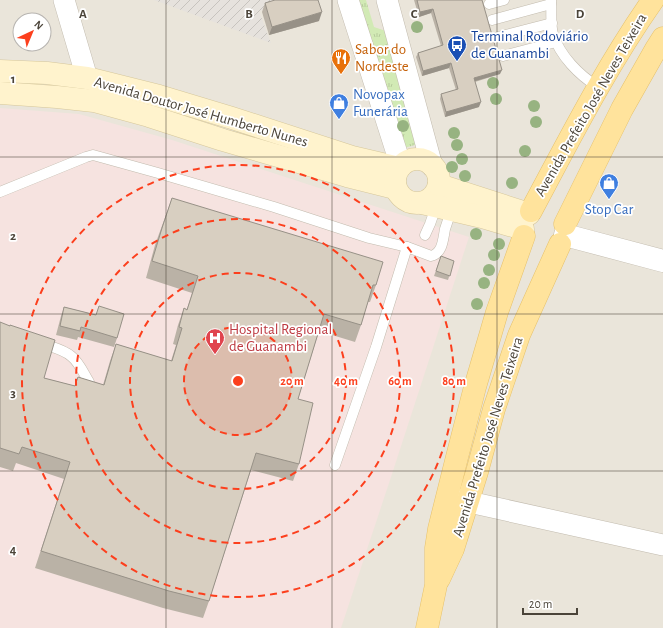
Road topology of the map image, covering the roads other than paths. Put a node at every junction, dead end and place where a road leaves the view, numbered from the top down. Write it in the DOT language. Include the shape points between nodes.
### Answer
graph roads {
  1 [pos="64,0"];
  2 [pos="348,0"];
  3 [pos="387,0"];
  4 [pos="504,0"];
  5 [pos="653,0"];
  6 [pos="551,2"];
  7 [pos="489,4"];
  8 [pos="492,20"];
  9 [pos="552,23"];
  10 [pos="498,37"];
  11 [pos="556,42"];
  12 [pos="661,46"];
  13 [pos="503,56"];
  14 [pos="0,71"];
  15 [pos="87,78"];
  16 [pos="598,87"];
  17 [pos="0,93"];
  18 [pos="398,174"];
  19 [pos="436,175"];
  20 [pos="0,192"];
  21 [pos="436,207"];
  22 [pos="526,223"];
  23 [pos="563,234"];
  24 [pos="422,244"];
  25 [pos="407,247"];
  26 [pos="663,261"];
  27 [pos="30,339"];
  28 [pos="89,382"];
  29 [pos="335,465"];
  30 [pos="457,500"];
  31 [pos="663,545"];
  32 [pos="427,628"];
  1 -- 15 [label="street"];
  2 -- 18 [label="street"];
  3 -- 19 [label="street"];
  4 -- 7 [label="lane"];
  5 -- 16 [label="main road, Avenida Prefeito José Neves Teixeira"];
  6 -- 8 [label="lane"];
  6 -- 9 [label="lane"];
  9 -- 10 [label="lane"];
  9 -- 11 [label="lane"];
  11 -- 13 [label="lane"];
  11 -- 16 [label="lane" via="574,68"];
  12 -- 23 [label="main road, Avenida Prefeito José Neves Teixeira" via="622,109"];
  14 -- 15 [label="main road, Avenida Doutor José Humberto Nunes"];
  15 -- 18 [label="main road, Avenida Doutor José Humberto Nunes" via="232,118"];
  16 -- 22 [label="main road, Avenida Prefeito José Neves Teixeira"];
  17 -- 18 [label="main road, Avenida Doutor José Humberto Nunes" via="94,101 347,176"];
  18 -- 19 [label="main road" via="406,162 420,159 427,162"];
  18 -- 21 [label="main road" via="398,194 403,199 415,204"];
  19 -- 21 [label="main road" via="436,193 428,201"];
  19 -- 22 [label="main road"];
  20 -- 25 [label="lane" via="93,155 274,207 369,238"];
  21 -- 22 [label="main road"];
  21 -- 24 [label="lane"];
  21 -- 24 [label="lane" via="445,229 441,246 437,254 431,256"];
  22 -- 23 [label="main road" via="527,242 538,250 550,249"];
  22 -- 23 [label="main road" via="537,208 549,208 558,212 564,220"];
  22 -- 30 [label="main road, Avenida Prefeito José Neves Teixeira" via="475,387"];
  23 -- 26 [label="street"];
  23 -- 30 [label="main road, Avenida Prefeito José Neves Teixeira" via="519,335 494,409 477,472"];
  24 -- 25 [label="lane"];
  25 -- 29 [label="lane"];
  27 -- 28 [label="lane" via="72,356"];
  30 -- 31 [label="street"];
  30 -- 32 [label="main road, Avenida Prefeito José Neves Teixeira" via="439,529 436,585"];
}
